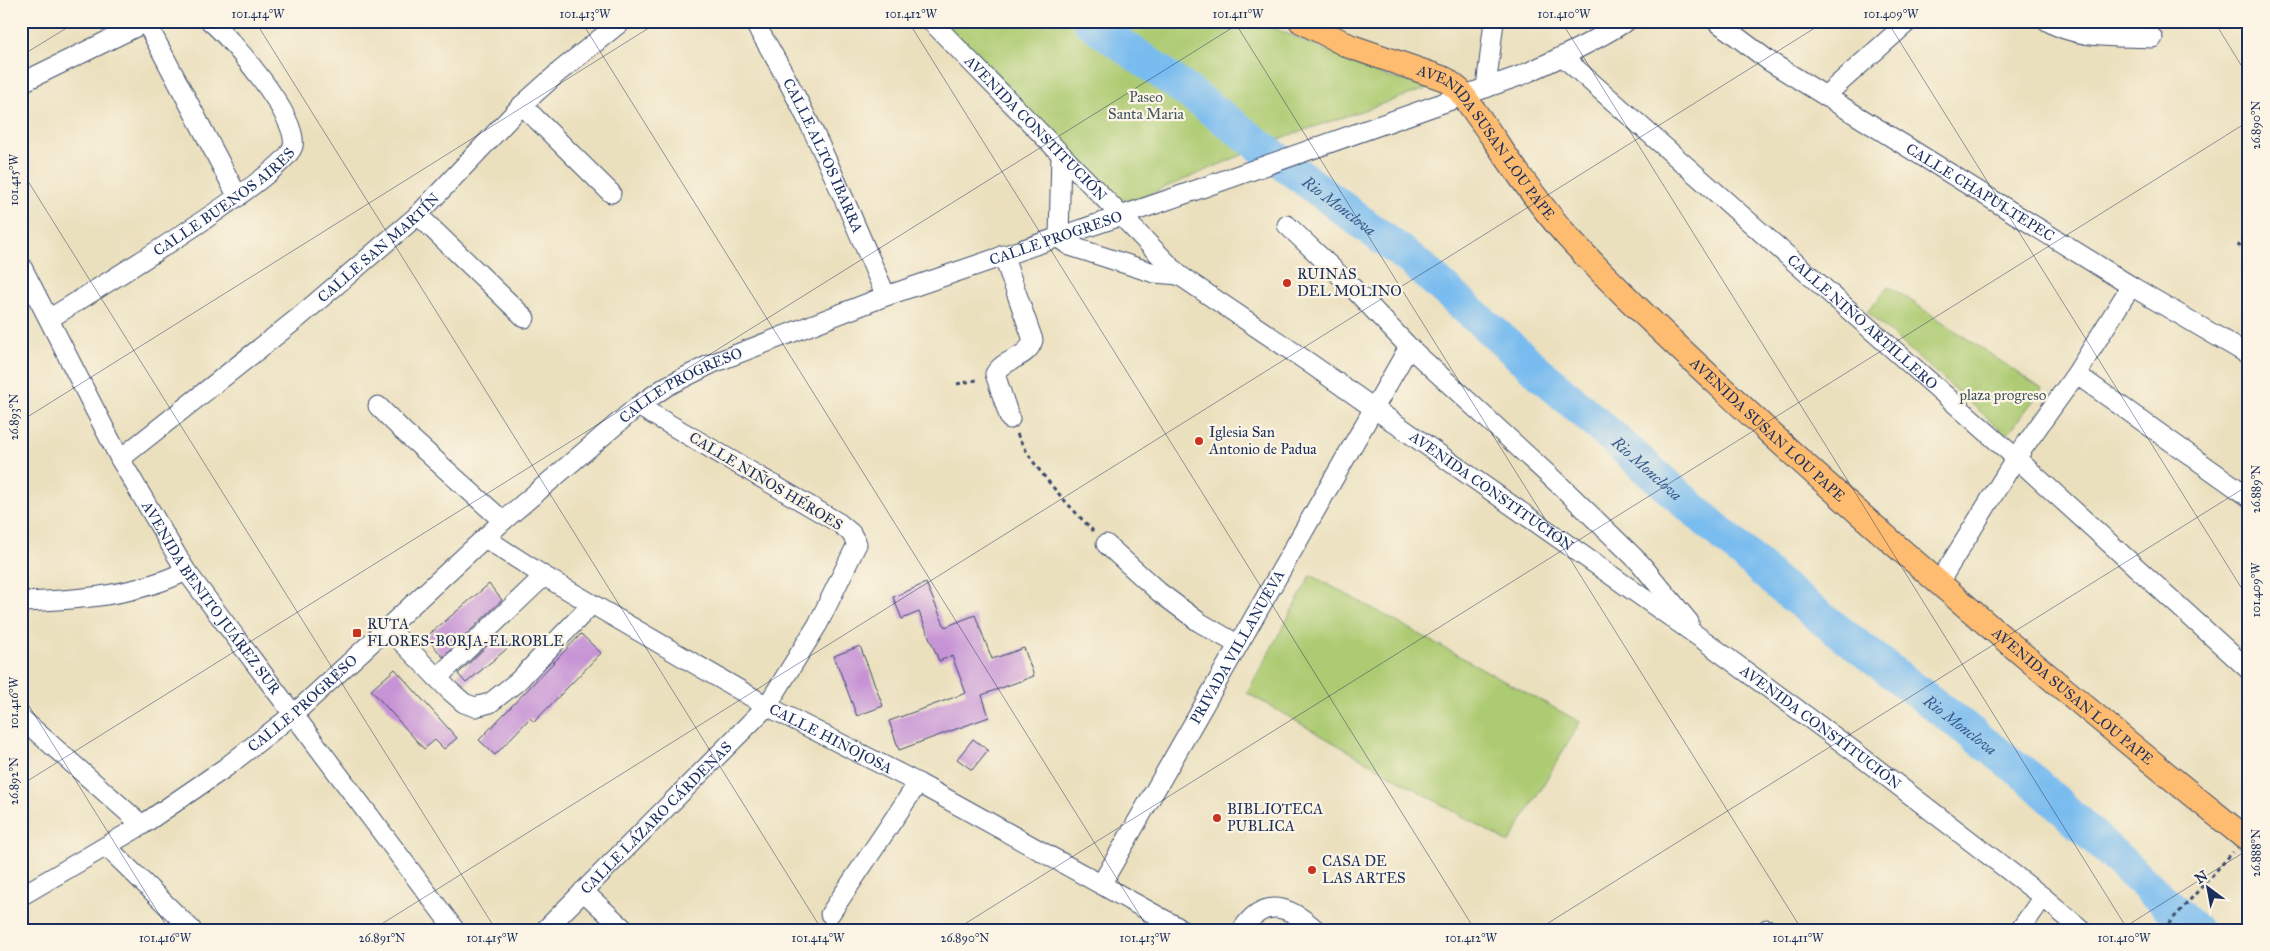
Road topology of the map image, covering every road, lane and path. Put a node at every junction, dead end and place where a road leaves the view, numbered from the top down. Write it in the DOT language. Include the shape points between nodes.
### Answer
graph roads {
  1 [pos="147,21"];
  2 [pos="210,21"];
  3 [pos="622,21"];
  4 [pos="753,21"];
  5 [pos="931,21"];
  6 [pos="1301,21"];
  7 [pos="1494,21"];
  8 [pos="1627,21"];
  9 [pos="1716,21"];
  10 [pos="1909,21"];
  11 [pos="2047,21"];
  12 [pos="2153,38"];
  13 [pos="1563,57"];
  14 [pos="21,83"];
  15 [pos="1486,88"];
  16 [pos="1464,95"];
  17 [pos="1826,95"];
  18 [pos="522,105"];
  19 [pos="1061,154"];
  20 [pos="611,193"];
  21 [pos="238,197"];
  22 [pos="418,215"];
  23 [pos="1122,216"];
  24 [pos="1287,224"];
  25 [pos="2249,230"];
  26 [pos="1058,237"];
  27 [pos="2238,247"];
  28 [pos="1003,255"];
  29 [pos="21,265"];
  30 [pos="1179,275"];
  31 [pos="2131,286"];
  32 [pos="886,296"];
  33 [pos="525,318"];
  34 [pos="49,320"];
  35 [pos="1409,347"];
  36 [pos="2249,355"];
  37 [pos="2076,374"];
  38 [pos="378,406"];
  39 [pos="638,406"];
  40 [pos="1372,408"];
  41 [pos="1010,419"];
  42 [pos="2016,458"];
  43 [pos="120,459"];
  44 [pos="2249,497"];
  45 [pos="503,521"];
  46 [pos="484,538"];
  47 [pos="1106,544"];
  48 [pos="186,570"];
  49 [pos="544,576"];
  50 [pos="1938,584"];
  51 [pos="21,602"];
  52 [pos="592,604"];
  53 [pos="388,628"];
  54 [pos="1706,642"];
  55 [pos="1237,644"];
  56 [pos="2249,670"];
  57 [pos="437,678"];
  58 [pos="767,706"];
  59 [pos="295,714"];
  60 [pos="21,718"];
  61 [pos="918,783"];
  62 [pos="142,824"];
  63 [pos="107,846"];
  64 [pos="2241,847"];
  65 [pos="1102,883"];
  66 [pos="583,891"];
  67 [pos="21,896"];
  68 [pos="2042,897"];
  69 [pos="830,914"];
  70 [pos="192,930"];
  71 [pos="455,930"];
  72 [pos="545,930"];
  73 [pos="625,930"];
  74 [pos="1183,930"];
  75 [pos="1242,930"];
  76 [pos="1316,930"];
  77 [pos="2020,930"];
  78 [pos="2082,930"];
  79 [pos="2163,930"];
  1 -- 14 [label="street"];
  1 -- 21 [label="street"];
  2 -- 21 [label="street, CALLE BUENOS AIRES" via="250,65 281,107 293,145 283,161"];
  3 -- 18 [label="street, CALLE SAN MARTÍN"];
  4 -- 32 [label="street, CALLE ALTOS IBARRA" via="780,63 817,134"];
  5 -- 19 [label="street, AVENIDA CONSTITUCIÓN"];
  6 -- 16 [label="main road, AVENIDA SUSAN LOU PAPE" via="1348,46 1445,79"];
  7 -- 15 [label="street"];
  8 -- 13 [label="street, CALLE PROGRESO"];
  9 -- 17 [label="street, CALLE CHAPULTEPEC" via="1769,61"];
  10 -- 17 [label="street"];
  11 -- 12 [label="street" via="2077,33"];
  13 -- 15 [label="street, CALLE PROGRESO"];
  13 -- 42 [label="street, CALLE NIÑO ARTILLERO"];
  15 -- 16 [label="street, CALLE PROGRESO"];
  16 -- 23 [label="street, CALLE PROGRESO"];
  16 -- 50 [label="main road, AVENIDA SUSAN LOU PAPE" via="1566,234 1648,319"];
  17 -- 31 [label="street, CALLE CHAPULTEPEC"];
  18 -- 20 [label="street"];
  18 -- 22 [label="street, CALLE SAN MARTÍN"];
  19 -- 23 [label="street, AVENIDA CONSTITUCIÓN"];
  19 -- 26 [label="street"];
  21 -- 34 [label="street, CALLE BUENOS AIRES"];
  22 -- 33 [label="street"];
  22 -- 43 [label="street, CALLE SAN MARTÍN" via="298,318"];
  23 -- 26 [label="street, CALLE PROGRESO"];
  23 -- 30 [label="street, AVENIDA CONSTITUCIÓN"];
  24 -- 35 [label="street"];
  25 -- 27 [label="path"];
  26 -- 28 [label="street, CALLE PROGRESO"];
  26 -- 30 [label="street" via="1070,246 1154,273"];
  28 -- 32 [label="street, CALLE PROGRESO"];
  28 -- 41 [label="street" via="1034,340 1029,350 996,374"];
  29 -- 34 [label="street, AVENIDA BENITO JUÁREZ SUR"];
  30 -- 40 [label="street, AVENIDA CONSTITUCIÓN"];
  31 -- 36 [label="street, CALLE CHAPULTEPEC"];
  31 -- 37 [label="street"];
  32 -- 39 [label="street, CALLE PROGRESO" via="711,364 667,386"];
  34 -- 43 [label="street, AVENIDA BENITO JUÁREZ SUR"];
  35 -- 40 [label="street, PRIVADA VILLANUEVA"];
  35 -- 54 [label="street" via="1640,563"];
  37 -- 42 [label="street"];
  37 -- 44 [label="street"];
  38 -- 45 [label="street"];
  39 -- 45 [label="street, CALLE PROGRESO"];
  39 -- 58 [label="street, CALLE NIÑOS HÉROES" via="839,523 857,542 818,624"];
  40 -- 54 [label="street, AVENIDA CONSTITUCIÓN"];
  40 -- 55 [label="street, PRIVADA VILLANUEVA"];
  41 -- 47 [label="path" via="1023,446 1039,467"];
  42 -- 50 [label="street"];
  42 -- 56 [label="street, CALLE NIÑO ARTILLERO"];
  43 -- 48 [label="street, AVENIDA BENITO JUÁREZ SUR"];
  45 -- 46 [label="street, CALLE PROGRESO"];
  46 -- 49 [label="street, CALLE HINOJOSA"];
  46 -- 53 [label="street, CALLE PROGRESO"];
  47 -- 55 [label="street" via="1159,592"];
  48 -- 51 [label="street" via="151,585 122,592"];
  48 -- 59 [label="street, AVENIDA BENITO JUÁREZ SUR"];
  49 -- 52 [label="street, CALLE HINOJOSA"];
  49 -- 57 [label="street"];
  50 -- 64 [label="main road, AVENIDA SUSAN LOU PAPE"];
  52 -- 57 [label="street" via="518,681 490,703 476,707 464,703"];
  52 -- 58 [label="street, CALLE HINOJOSA"];
  53 -- 57 [label="street"];
  53 -- 59 [label="street, CALLE PROGRESO"];
  54 -- 68 [label="street, AVENIDA CONSTITUCIÓN"];
  55 -- 65 [label="street, PRIVADA VILLANUEVA"];
  58 -- 61 [label="street, CALLE HINOJOSA"];
  58 -- 66 [label="street, CALLE LÁZARO CÁRDENAS"];
  59 -- 62 [label="street, CALLE PROGRESO" via="225,768"];
  59 -- 71 [label="street, AVENIDA BENITO JUÁREZ SUR"];
  60 -- 62 [label="street"];
  61 -- 65 [label="street, CALLE HINOJOSA"];
  61 -- 69 [label="street"];
  62 -- 63 [label="street, CALLE PROGRESO"];
  63 -- 67 [label="street, CALLE PROGRESO"];
  63 -- 70 [label="street"];
  64 -- 79 [label="path"];
  65 -- 74 [label="street, CALLE HINOJOSA"];
  66 -- 72 [label="street, CALLE LÁZARO CÁRDENAS"];
  66 -- 73 [label="street"];
  68 -- 77 [label="street"];
  68 -- 78 [label="street, AVENIDA CONSTITUCIÓN"];
  75 -- 76 [label="street" via="1258,912 1272,907 1286,910"];
}
